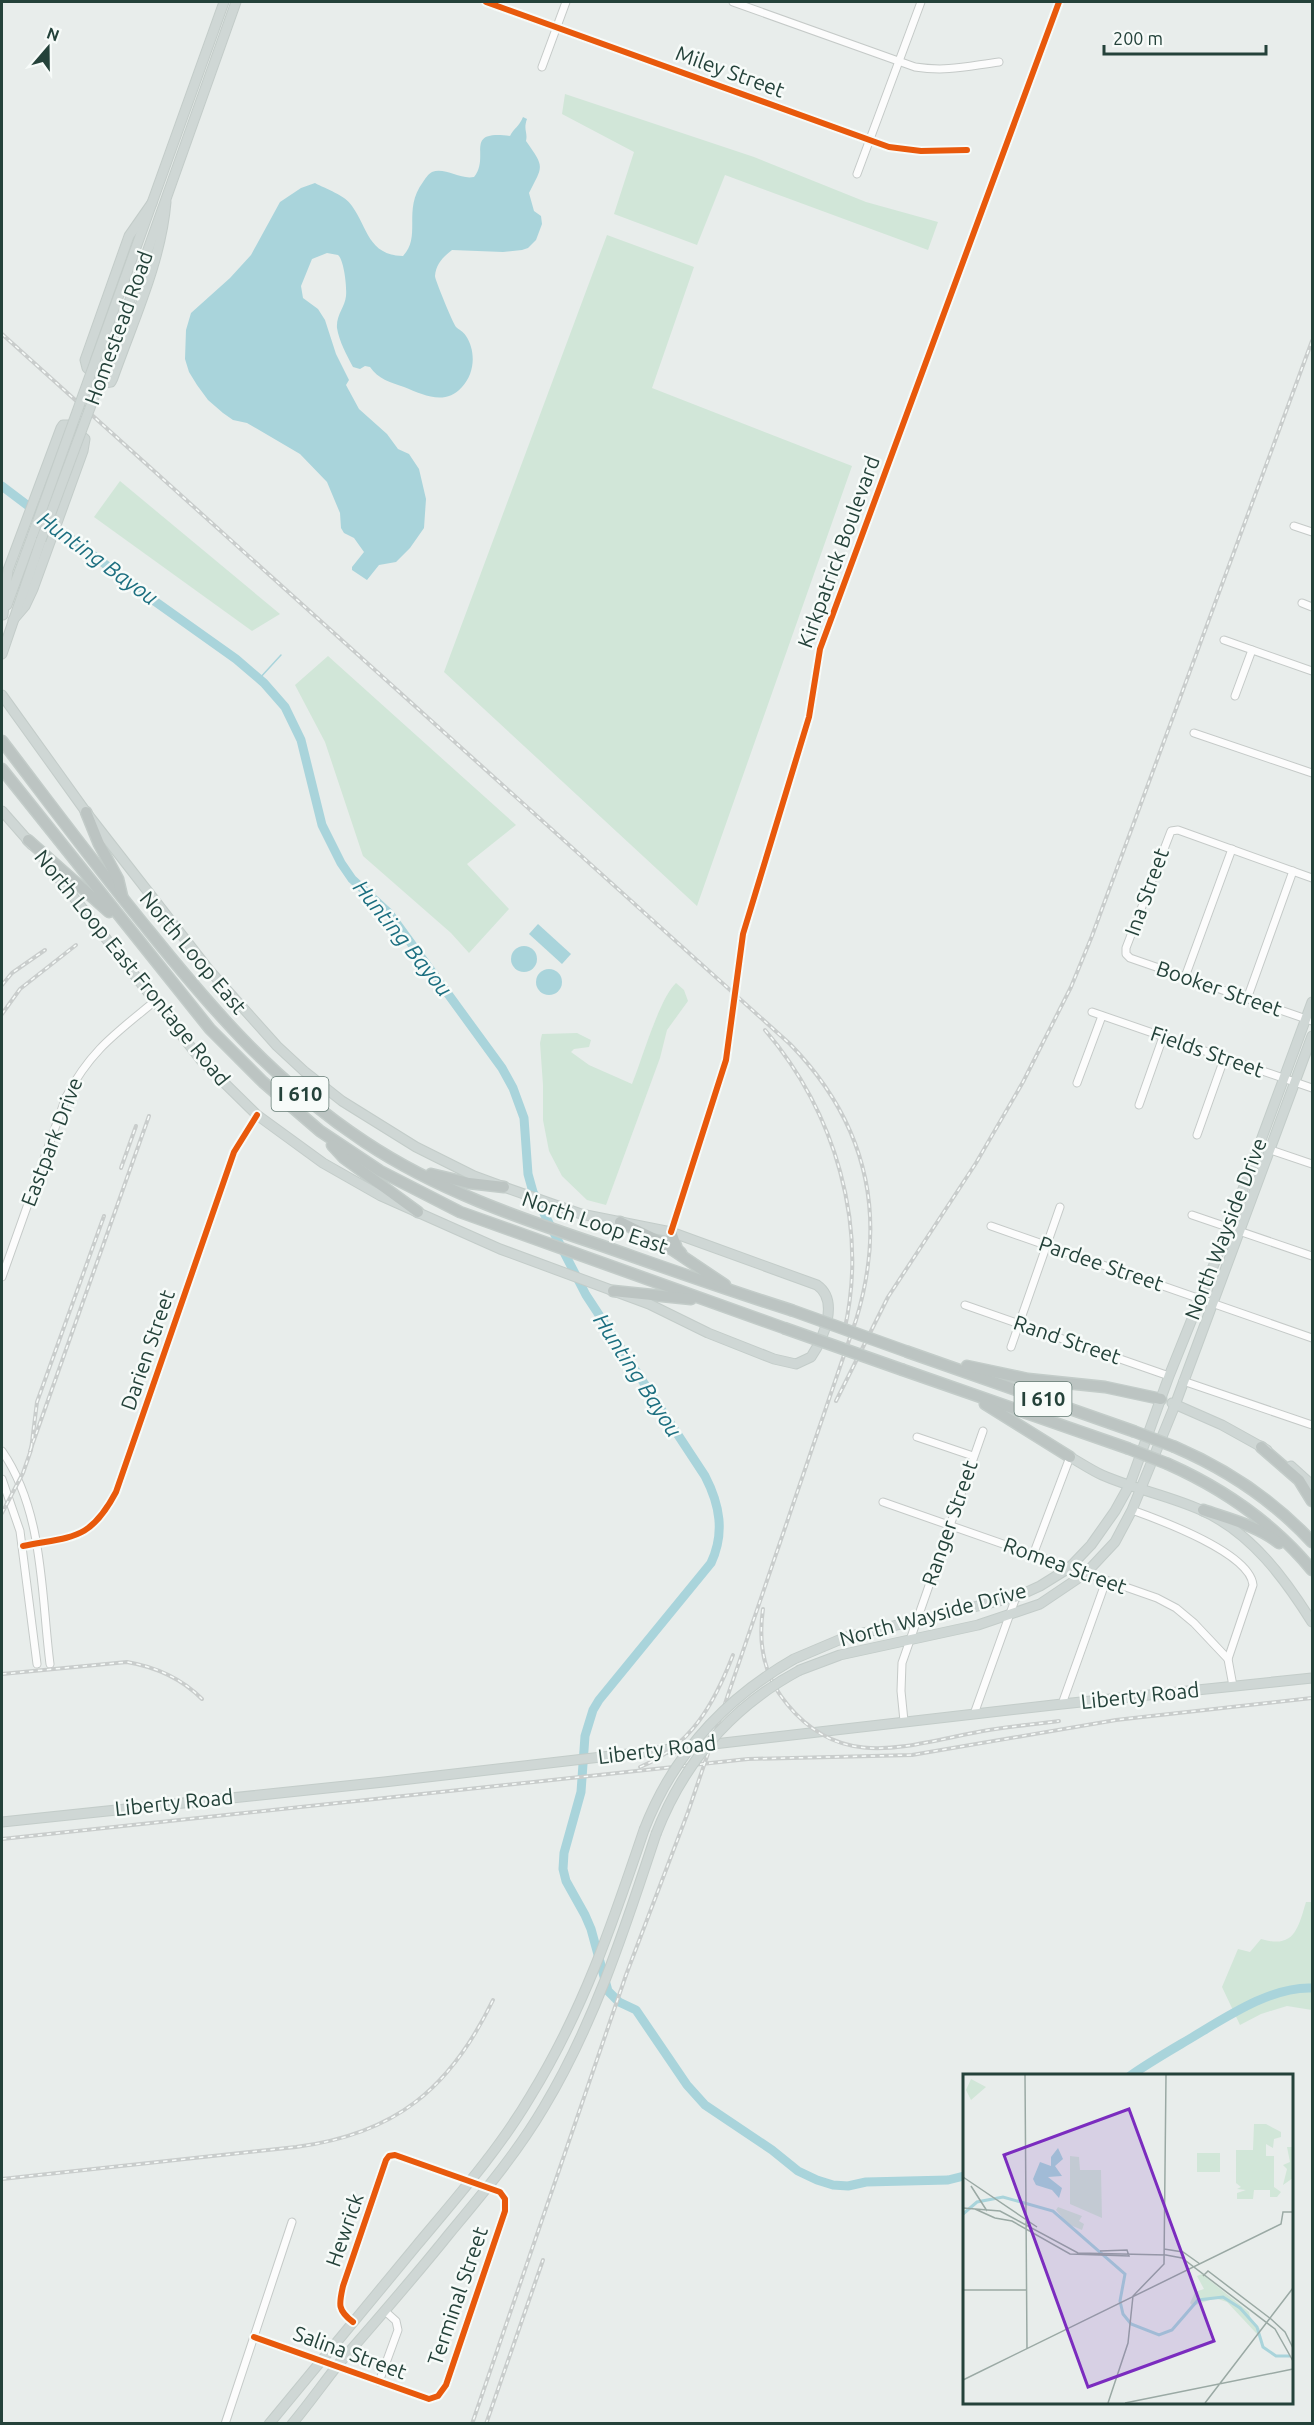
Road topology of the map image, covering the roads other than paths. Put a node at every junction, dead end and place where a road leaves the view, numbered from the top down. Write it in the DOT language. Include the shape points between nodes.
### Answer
graph roads {
  1 [pos="224,2"];
  2 [pos="236,2"];
  3 [pos="486,2"];
  4 [pos="566,2"];
  5 [pos="733,2"];
  6 [pos="921,2"];
  7 [pos="1059,2"];
  8 [pos="557,27"];
  9 [pos="899,62"];
  10 [pos="999,62"];
  11 [pos="542,67"];
  12 [pos="870,140"];
  13 [pos="967,150"];
  14 [pos="857,174"];
  15 [pos="166,202"];
  16 [pos="152,203"];
  17 [pos="1294,526"];
  18 [pos="1312,532"];
  19 [pos="37,537"];
  20 [pos="1302,603"];
  21 [pos="1312,607"];
  22 [pos="2,617"];
  23 [pos="13,620"];
  24 [pos="1224,640"];
  25 [pos="1252,650"];
  26 [pos="2,654"];
  27 [pos="1312,671"];
  28 [pos="2,695"];
  29 [pos="1235,696"];
  30 [pos="1194,733"];
  31 [pos="2,741"];
  32 [pos="2,769"];
  33 [pos="1312,772"];
  34 [pos="2,811"];
  35 [pos="86,812"];
  36 [pos="28,840"];
  37 [pos="1232,849"];
  38 [pos="1293,871"];
  39 [pos="1312,878"];
  40 [pos="123,900"];
  41 [pos="129,930"];
  42 [pos="1126,954"];
  43 [pos="1185,977"];
  44 [pos="1247,999"];
  45 [pos="155,1001"];
  46 [pos="1312,1002"];
  47 [pos="1092,1012"];
  48 [pos="1102,1016"];
  49 [pos="1309,1020"];
  50 [pos="1312,1036"];
  51 [pos="1163,1037"];
  52 [pos="1224,1059"];
  53 [pos="1284,1079"];
  54 [pos="1295,1082"];
  55 [pos="1077,1083"];
  56 [pos="1312,1088"];
  57 [pos="1139,1105"];
  58 [pos="257,1115"];
  59 [pos="320,1131"];
  60 [pos="1197,1135"];
  61 [pos="1259,1146"];
  62 [pos="1270,1149"];
  63 [pos="1312,1164"];
  64 [pos="407,1167"];
  65 [pos="504,1187"];
  66 [pos="1060,1207"];
  67 [pos="418,1212"];
  68 [pos="1192,1215"];
  69 [pos="620,1222"];
  70 [pos="991,1226"];
  71 [pos="1229,1227"];
  72 [pos="1239,1231"];
  73 [pos="671,1232"];
  74 [pos="1047,1246"];
  75 [pos="1312,1256"];
  76 [pos="686,1258"];
  77 [pos="2,1277"];
  78 [pos="614,1291"];
  79 [pos="738,1293"];
  80 [pos="1200,1299"];
  81 [pos="712,1302"];
  82 [pos="1213,1303"];
  83 [pos="965,1305"];
  84 [pos="1019,1324"];
  85 [pos="1312,1338"];
  86 [pos="1011,1347"];
  87 [pos="952,1367"];
  88 [pos="1170,1376"];
  89 [pos="1183,1381"];
  90 [pos="969,1394"];
  91 [pos="1161,1399"];
  92 [pos="1175,1405"];
  93 [pos="1312,1425"];
  94 [pos="983,1431"];
  95 [pos="917,1437"];
  96 [pos="1261,1447"];
  97 [pos="2,1451"];
  98 [pos="973,1456"];
  99 [pos="1070,1458"];
  100 [pos="2,1479"];
  101 [pos="1130,1484"];
  102 [pos="1312,1485"];
  103 [pos="1141,1488"];
  104 [pos="1312,1501"];
  105 [pos="883,1502"];
  106 [pos="1132,1510"];
  107 [pos="1203,1510"];
  108 [pos="950,1525"];
  109 [pos="1312,1542"];
  110 [pos="36,1543"];
  111 [pos="23,1546"];
  112 [pos="1033,1555"];
  113 [pos="1069,1568"];
  114 [pos="1312,1571"];
  115 [pos="1086,1573"];
  116 [pos="1106,1581"];
  117 [pos="1016,1597"];
  118 [pos="1010,1616"];
  119 [pos="916,1620"];
  120 [pos="1312,1622"];
  121 [pos="910,1639"];
  122 [pos="47,1641"];
  123 [pos="34,1643"];
  124 [pos="1228,1659"];
  125 [pos="50,1664"];
  126 [pos="37,1665"];
  127 [pos="1312,1678"];
  128 [pos="1233,1686"];
  129 [pos="1062,1704"];
  130 [pos="974,1714"];
  131 [pos="904,1721"];
  132 [pos="2,1822"];
  133 [pos="471,2181"];
  134 [pos="489,2186"];
  135 [pos="292,2222"];
  136 [pos="412,2251"];
  137 [pos="426,2263"];
  138 [pos="386,2312"];
  139 [pos="353,2322"];
  140 [pos="254,2337"];
  141 [pos="321,2360"];
  142 [pos="337,2367"];
  143 [pos="379,2382"];
  144 [pos="435,2397"];
  145 [pos="275,2421"];
  146 [pos="225,2424"];
  147 [pos="292,2424"];
  1 -- 16 [label="main road, Homestead Road"];
  2 -- 15 [label="main road, Homestead Road"];
  3 -- 8 [label="street, Miley Street"];
  4 -- 8 [label="street"];
  5 -- 9 [label="street"];
  6 -- 9 [label="street"];
  7 -- 73 [label="street, Kirkpatrick Boulevard" via="820,650 809,717 743,934 726,1060"];
  8 -- 11 [label="street"];
  8 -- 12 [label="street, Miley Street"];
  9 -- 10 [label="street" via="936,70"];
  9 -- 12 [label="street"];
  12 -- 13 [label="street, Miley Street" via="905,149"];
  12 -- 14 [label="street"];
  15 -- 16 [label="main road" via="162,235 141,298 113,378 104,383 87,368 85,360 132,230"];
  15 -- 19 [label="main road, Homestead Road, bridge"];
  16 -- 19 [label="main road, Homestead Road, bridge"];
  17 -- 18 [label="street"];
  19 -- 22 [label="main road, Homestead Road"];
  19 -- 23 [label="main road, Homestead Road"];
  20 -- 21 [label="street"];
  22 -- 23 [label="main road" via="5,580 22,531 61,428 69,425 82,435 85,444 28,600"];
  23 -- 26 [label="main road, Homestead Road"];
  24 -- 25 [label="street"];
  25 -- 27 [label="street"];
  25 -- 29 [label="street"];
  28 -- 35 [label="main road, North Loop East Frontage Road"];
  30 -- 33 [label="street"];
  31 -- 40 [label="highway, North Loop East / I 610"];
  32 -- 41 [label="highway, North Loop East / I 610"];
  34 -- 36 [label="main road, North Loop East Frontage Road"];
  35 -- 40 [label="highway" via="118,879"];
  35 -- 65 [label="main road, North Loop East Frontage Road" via="209,970 304,1071 406,1142"];
  36 -- 41 [label="highway"];
  36 -- 45 [label="main road, North Loop East Frontage Road"];
  37 -- 38 [label="street"];
  37 -- 42 [label="street, Ina Street" via="1171,831"];
  37 -- 43 [label="street"];
  38 -- 39 [label="street"];
  38 -- 44 [label="street"];
  40 -- 64 [label="highway, North Loop East / I 610" via="247,1046 336,1122"];
  41 -- 59 [label="highway, North Loop East / I 610" via="210,1029"];
  42 -- 43 [label="street, Booker Street"];
  43 -- 44 [label="street, Booker Street"];
  44 -- 49 [label="street, Booker Street"];
  45 -- 58 [label="main road, North Loop East Frontage Road" via="201,1060"];
  45 -- 77 [label="street, Eastpark Drive" via="101,1045 66,1097"];
  46 -- 49 [label="main road, North Wayside Drive"];
  47 -- 48 [label="street, Fields Street"];
  48 -- 51 [label="street, Fields Street"];
  48 -- 55 [label="street"];
  49 -- 53 [label="main road, North Wayside Drive"];
  50 -- 54 [label="main road, North Wayside Drive"];
  51 -- 52 [label="street, Fields Street"];
  51 -- 57 [label="street"];
  52 -- 53 [label="street, Fields Street"];
  52 -- 60 [label="street"];
  53 -- 54 [label="street, Fields Street"];
  53 -- 61 [label="main road, North Wayside Drive"];
  54 -- 56 [label="street, Fields Street"];
  54 -- 62 [label="main road, North Wayside Drive"];
  58 -- 67 [label="main road, North Loop East Frontage Road" via="343,1175"];
  58 -- 110 [label="street, Darien Street" via="234,1152 116,1492 106,1509 80,1534"];
  59 -- 67 [label="highway" via="344,1158"];
  59 -- 81 [label="highway, North Loop East / I 610" via="372,1166 460,1212"];
  61 -- 62 [label="street"];
  61 -- 71 [label="main road, North Wayside Drive"];
  62 -- 63 [label="street"];
  62 -- 72 [label="main road, North Wayside Drive"];
  64 -- 65 [label="highway" via="469,1184"];
  64 -- 79 [label="highway, North Loop East / I 610" via="456,1192 530,1221"];
  65 -- 69 [label="main road, North Loop East Frontage Road" via="581,1214"];
  66 -- 74 [label="street"];
  67 -- 78 [label="main road, North Loop East Frontage Road" via="500,1249"];
  68 -- 71 [label="street"];
  69 -- 73 [label="main road, North Loop East Frontage Road"];
  69 -- 76 [label="highway"];
  70 -- 74 [label="street, Pardee Street"];
  71 -- 72 [label="street"];
  71 -- 80 [label="main road, North Wayside Drive"];
  72 -- 75 [label="street"];
  72 -- 82 [label="main road, North Wayside Drive"];
  73 -- 76 [label="highway" via="677,1249"];
  73 -- 78 [label="main road, North Loop East Frontage Road" via="822,1288 829,1311 811,1357 796,1364 774,1359"];
  74 -- 80 [label="street, Pardee Street"];
  74 -- 84 [label="street"];
  76 -- 79 [label="highway"];
  78 -- 81 [label="highway"];
  79 -- 87 [label="highway, North Loop East / I 610, bridge"];
  80 -- 82 [label="street, Pardee Street"];
  80 -- 88 [label="main road, North Wayside Drive"];
  81 -- 90 [label="highway, North Loop East / I 610, bridge"];
  82 -- 85 [label="street, Pardee Street"];
  82 -- 89 [label="main road, North Wayside Drive"];
  83 -- 84 [label="street, Rand Street"];
  84 -- 86 [label="street"];
  84 -- 88 [label="street, Rand Street"];
  87 -- 91 [label="highway" via="971,1366 1028,1379 1105,1387"];
  87 -- 109 [label="highway, North Loop East / I 610, bridge" via="1206,1461 1286,1516"];
  88 -- 91 [label="main road, North Wayside Drive"];
  89 -- 92 [label="main road, North Wayside Drive"];
  89 -- 93 [label="street"];
  90 -- 99 [label="highway"];
  90 -- 114 [label="highway, North Loop East / I 610, bridge" via="1127,1448 1214,1487 1255,1515 1296,1551"];
  91 -- 92 [label="main road"];
  91 -- 101 [label="main road, North Wayside Drive"];
  92 -- 96 [label="main road"];
  92 -- 103 [label="main road, North Wayside Drive"];
  94 -- 98 [label="street, Ranger Street"];
  95 -- 98 [label="street"];
  96 -- 102 [label="main road"];
  96 -- 104 [label="highway" via="1299,1480"];
  97 -- 110 [label="street" via="22,1490"];
  98 -- 108 [label="street, Ranger Street"];
  99 -- 101 [label="main road"];
  99 -- 112 [label="street"];
  100 -- 111 [label="street"];
  101 -- 103 [label="main road"];
  101 -- 113 [label="main road, North Wayside Drive" via="1098,1539"];
  103 -- 106 [label="main road, North Wayside Drive"];
  103 -- 107 [label="main road"];
  105 -- 108 [label="street, Romea Street"];
  106 -- 115 [label="main road, North Wayside Drive" via="1115,1542"];
  106 -- 124 [label="street" via="1199,1537 1251,1575 1253,1586"];
  107 -- 114 [label="highway" via="1270,1536"];
  107 -- 120 [label="main road" via="1235,1531 1267,1560"];
  108 -- 112 [label="street, Romea Street"];
  108 -- 119 [label="street, Ranger Street"];
  110 -- 111 [label="street, Darien Street"];
  110 -- 122 [label="street"];
  111 -- 123 [label="street"];
  112 -- 113 [label="street, Romea Street"];
  113 -- 115 [label="street, Romea Street"];
  113 -- 117 [label="main road, North Wayside Drive"];
  115 -- 116 [label="street, Romea Street"];
  115 -- 118 [label="main road, North Wayside Drive" via="1040,1604"];
  116 -- 124 [label="street, Romea Street" via="1176,1608"];
  116 -- 129 [label="street"];
  117 -- 118 [label="street"];
  117 -- 119 [label="main road, North Wayside Drive"];
  118 -- 121 [label="main road, North Wayside Drive"];
  118 -- 130 [label="street"];
  119 -- 121 [label="street, Ranger Street"];
  119 -- 133 [label="main road, North Wayside Drive, bridge" via="846,1636 794,1659 738,1697 705,1728 679,1761 644,1830 608,1938 571,2024 531,2097"];
  121 -- 131 [label="street, Ranger Street" via="902,1663"];
  121 -- 134 [label="main road, North Wayside Drive, bridge" via="840,1655 800,1670 754,1699 710,1741 678,1785 656,1834 614,1958 575,2052 545,2107"];
  122 -- 123 [label="street"];
  122 -- 125 [label="street"];
  123 -- 126 [label="street"];
  124 -- 128 [label="street"];
  127 -- 128 [label="main road, Liberty Road"];
  128 -- 129 [label="main road, Liberty Road"];
  129 -- 130 [label="main road, Liberty Road"];
  130 -- 131 [label="main road, Liberty Road"];
  131 -- 132 [label="main road, Liberty Road"];
  133 -- 134 [label="street"];
  133 -- 136 [label="main road, North Wayside Drive"];
  133 -- 139 [label="street, Hewrick" via="392,2155 386,2160 343,2286 341,2311"];
  134 -- 137 [label="main road, North Wayside Drive"];
  134 -- 144 [label="street, Terminal Street" via="500,2192 506,2203 505,2211 446,2385"];
  135 -- 140 [label="street"];
  136 -- 137 [label="main road"];
  136 -- 139 [label="main road, North Wayside Drive"];
  137 -- 138 [label="main road, North Wayside Drive"];
  138 -- 142 [label="main road, North Wayside Drive"];
  138 -- 143 [label="street" via="396,2321 398,2330"];
  139 -- 141 [label="main road, North Wayside Drive"];
  140 -- 141 [label="street, Salina Street"];
  140 -- 146 [label="street"];
  141 -- 142 [label="street, Salina Street"];
  141 -- 145 [label="main road, North Wayside Drive"];
  142 -- 143 [label="street, Salina Street"];
  142 -- 147 [label="main road, North Wayside Drive"];
  143 -- 144 [label="street, Salina Street" via="429,2399"];
}
